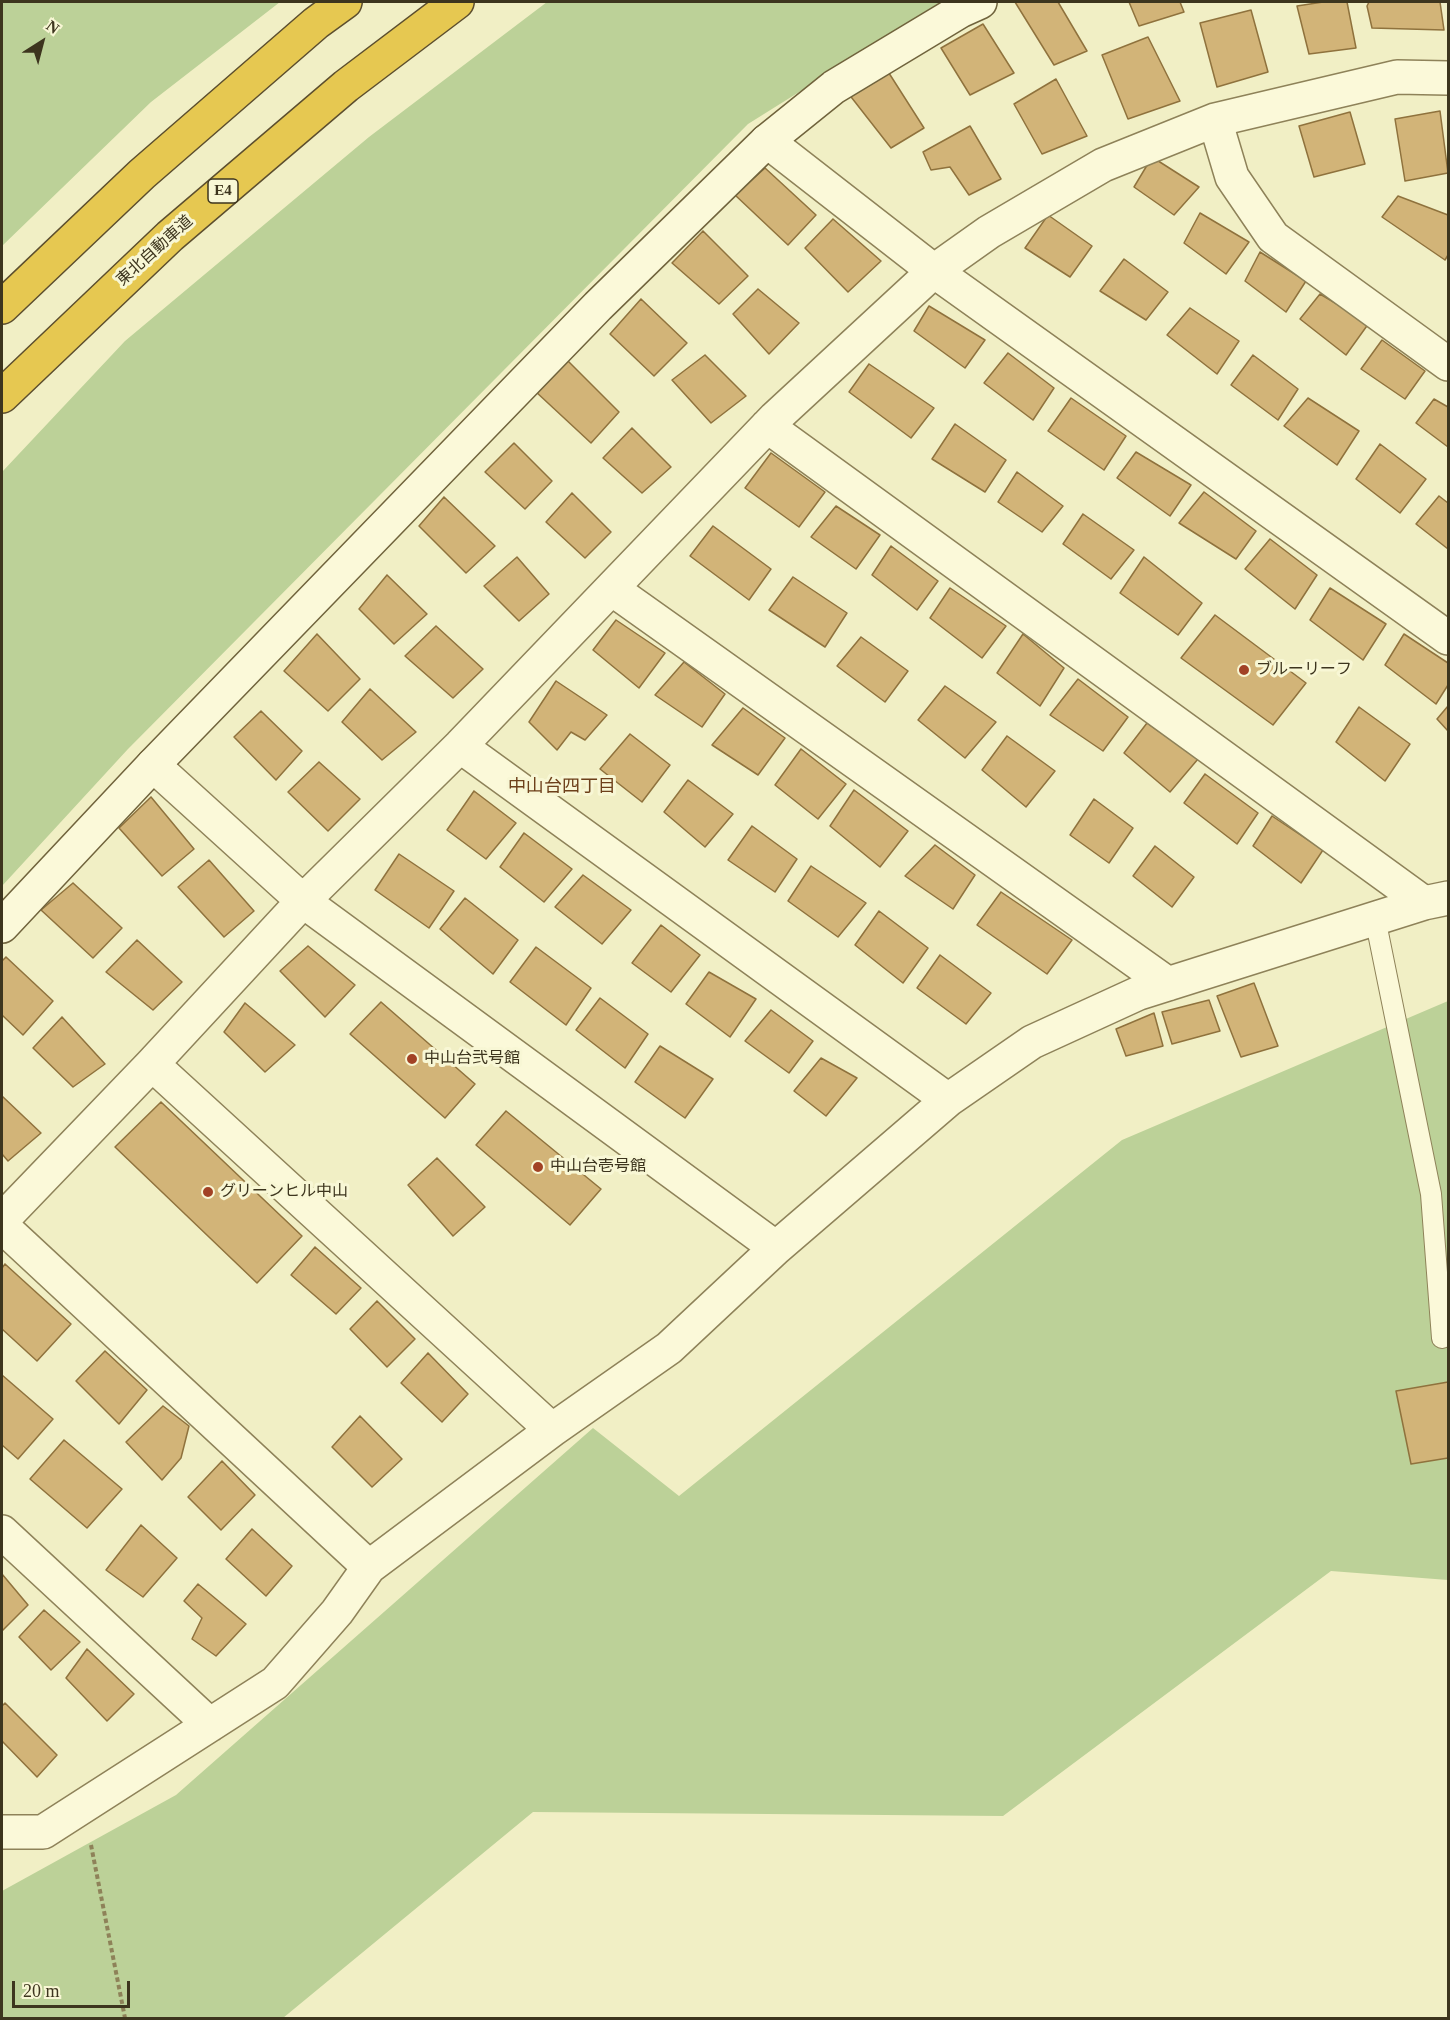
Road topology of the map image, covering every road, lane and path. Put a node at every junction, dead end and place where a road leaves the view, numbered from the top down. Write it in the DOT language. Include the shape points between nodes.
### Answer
graph roads {
  1 [pos="345,2"];
  2 [pos="457,2"];
  3 [pos="980,2"];
  4 [pos="1449,78"];
  5 [pos="1215,120"];
  6 [pos="767,141"];
  7 [pos="934,271"];
  8 [pos="2,307"];
  9 [pos="1449,364"];
  10 [pos="2,396"];
  11 [pos="767,426"];
  12 [pos="612,589"];
  13 [pos="1449,638"];
  14 [pos="460,746"];
  15 [pos="153,765"];
  16 [pos="303,901"];
  17 [pos="1436,901"];
  18 [pos="1376,918"];
  19 [pos="2,926"];
  20 [pos="1168,984"];
  21 [pos="152,1064"];
  22 [pos="948,1100"];
  23 [pos="2,1220"];
  24 [pos="2,1226"];
  25 [pos="776,1248"];
  26 [pos="1442,1338"];
  27 [pos="552,1430"];
  28 [pos="2,1532"];
  29 [pos="369,1567"];
  30 [pos="210,1725"];
  31 [pos="84,1806"];
  32 [pos="2,1832"];
  33 [pos="125,2019"];
  1 -- 8 [label="highway" via="142,174"];
  2 -- 10 [label="highway, 東北自動車道 / E4" via="346,86 170,236"];
  3 -- 6 [label="street" via="834,87"];
  4 -- 5 [label="street" via="1397,77"];
  5 -- 7 [label="street" via="1103,165 989,232"];
  5 -- 9 [label="street" via="1232,177 1273,237"];
  6 -- 7 [label="street"];
  6 -- 15 [label="street" via="598,306"];
  7 -- 11 [label="street"];
  7 -- 13 [label="street"];
  11 -- 12 [label="street"];
  11 -- 17 [label="street"];
  12 -- 14 [label="street"];
  12 -- 20 [label="street"];
  14 -- 16 [label="street"];
  14 -- 22 [label="street"];
  15 -- 16 [label="street"];
  15 -- 19 [label="street"];
  16 -- 21 [label="street"];
  16 -- 25 [label="street"];
  17 -- 18 [label="street"];
  18 -- 20 [label="street"];
  18 -- 26 [label="lane" via="1431,1194"];
  20 -- 22 [label="street" via="1139,993 1032,1042"];
  21 -- 23 [label="street"];
  21 -- 27 [label="street"];
  22 -- 25 [label="street"];
  24 -- 29 [label="street"];
  25 -- 27 [label="street" via="669,1348"];
  27 -- 29 [label="street"];
  28 -- 30 [label="street"];
  29 -- 30 [label="street" via="337,1612 275,1683"];
  30 -- 31 [label="street"];
  31 -- 32 [label="street" via="43,1832"];
  31 -- 33 [label="path"];
}
